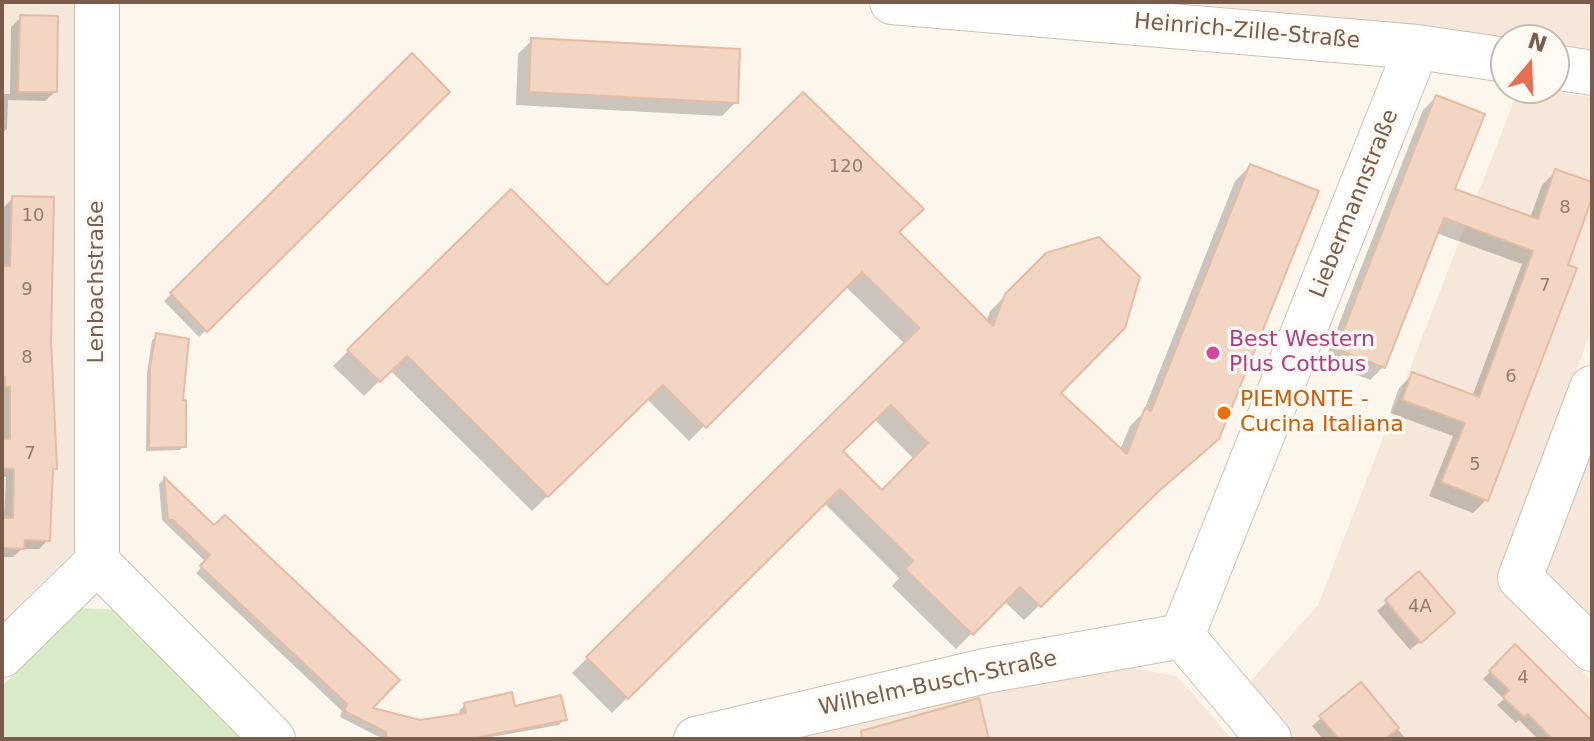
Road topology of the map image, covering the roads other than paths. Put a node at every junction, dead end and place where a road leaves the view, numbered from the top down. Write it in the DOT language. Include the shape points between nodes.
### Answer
graph roads {
  1 [pos="97,2"];
  2 [pos="892,2"];
  3 [pos="1417,47"];
  4 [pos="1490,58"];
  5 [pos="1570,70"];
  6 [pos="1592,73"];
  7 [pos="1592,388"];
  8 [pos="97,562"];
  9 [pos="1182,636"];
  10 [pos="1592,649"];
  11 [pos="2,655"];
  12 [pos="273,739"];
  13 [pos="696,739"];
  14 [pos="1269,739"];
  1 -- 8 [label="street, Lenbachstraße"];
  2 -- 3 [label="street, Heinrich-Zille-Straße"];
  3 -- 4 [label="street, Heinrich-Zille-Straße"];
  3 -- 9 [label="street, Liebermannstraße"];
  5 -- 6 [label="street"];
  7 -- 10 [label="street" via="1520,578"];
  8 -- 11 [label="street"];
  8 -- 12 [label="street"];
  9 -- 13 [label="street, Wilhelm-Busch-Straße" via="985,671"];
  9 -- 14 [label="street"];
}
